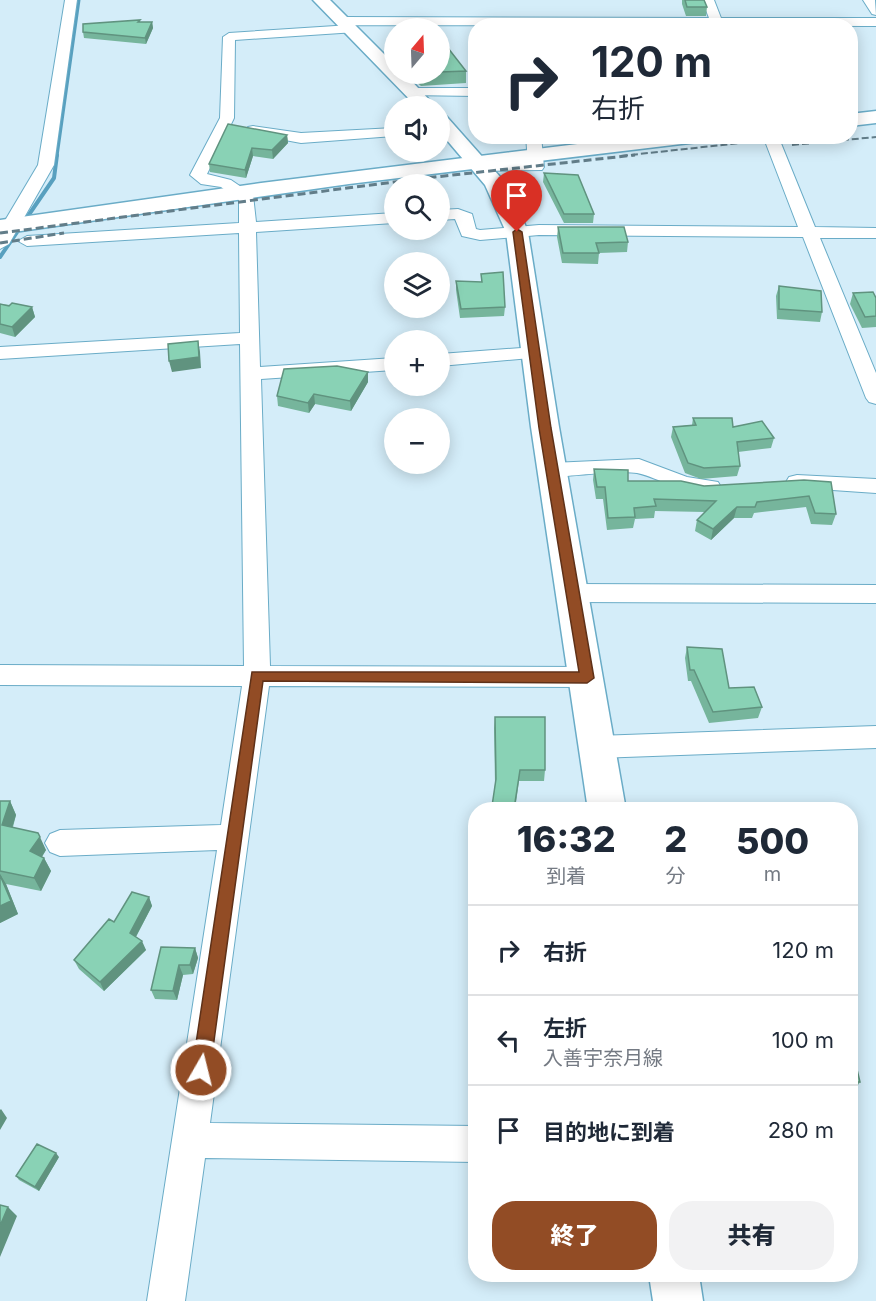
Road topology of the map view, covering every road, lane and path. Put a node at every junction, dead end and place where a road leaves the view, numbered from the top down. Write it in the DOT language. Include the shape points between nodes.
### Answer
graph roads {
  1 [pos="71,0"];
  2 [pos="321,0"];
  3 [pos="708,0"];
  4 [pos="869,0"];
  5 [pos="876,11"];
  6 [pos="715,18"];
  7 [pos="468,21"];
  8 [pos="858,22"];
  9 [pos="876,22"];
  10 [pos="346,25"];
  11 [pos="384,62"];
  12 [pos="405,84"];
  13 [pos="412,92"];
  14 [pos="468,92"];
  15 [pos="416,96"];
  16 [pos="876,117"];
  17 [pos="858,119"];
  18 [pos="223,125"];
  19 [pos="384,133"];
  20 [pos="450,134"];
  21 [pos="567,144"];
  22 [pos="773,144"];
  23 [pos="534,146"];
  24 [pos="482,164"];
  25 [pos="237,192"];
  26 [pos="450,214"];
  27 [pos="384,218"];
  28 [pos="248,225"];
  29 [pos="6,226"];
  30 [pos="517,232"];
  31 [pos="808,233"];
  32 [pos="876,233"];
  33 [pos="27,242"];
  34 [pos="0,244"];
  35 [pos="250,338"];
  36 [pos="0,353"];
  37 [pos="535,353"];
  38 [pos="450,359"];
  39 [pos="384,365"];
  40 [pos="252,374"];
  41 [pos="876,398"];
  42 [pos="552,470"];
  43 [pos="772,484"];
  44 [pos="737,486"];
  45 [pos="876,486"];
  46 [pos="573,593"];
  47 [pos="876,594"];
  48 [pos="0,675"];
  49 [pos="257,676"];
  50 [pos="587,678"];
  51 [pos="876,737"];
  52 [pos="597,747"];
  53 [pos="606,802"];
  54 [pos="234,837"];
  55 [pos="60,843"];
  56 [pos="191,1140"];
  57 [pos="468,1143"];
  58 [pos="675,1282"];
  59 [pos="166,1301"];
  60 [pos="678,1301"];
  1 -- 29 [label="street" via="46,165"];
  2 -- 10 [label="main road"];
  3 -- 6 [label="street"];
  4 -- 5 [label="street"];
  7 -- 10 [label="street"];
  8 -- 9 [label="street"];
  10 -- 11 [label="main road"];
  10 -- 18 [label="street" via="229,37 227,118"];
  12 -- 13 [label="main road"];
  13 -- 14 [label="street"];
  13 -- 15 [label="main road"];
  16 -- 17 [label="main road"];
  18 -- 19 [label="street" via="301,138"];
  18 -- 25 [label="street" via="198,175 207,181 225,183"];
  20 -- 24 [label="main road"];
  21 -- 23 [label="main road"];
  22 -- 31 [label="street"];
  23 -- 24 [label="main road"];
  24 -- 25 [label="main road"];
  24 -- 30 [label="main road" via="509,205"];
  25 -- 28 [label="street" via="247,198"];
  25 -- 29 [label="main road"];
  26 -- 30 [label="street" via="466,218 468,232"];
  27 -- 28 [label="street"];
  28 -- 33 [label="street"];
  28 -- 35 [label="street"];
  29 -- 34 [label="street"];
  30 -- 31 [label="street"];
  30 -- 37 [label="main road"];
  31 -- 32 [label="street"];
  31 -- 41 [label="street"];
  35 -- 36 [label="street"];
  35 -- 40 [label="street"];
  37 -- 38 [label="street"];
  37 -- 42 [label="main road"];
  39 -- 40 [label="street"];
  40 -- 49 [label="street"];
  42 -- 44 [label="street" via="639,466 692,486"];
  42 -- 46 [label="main road"];
  43 -- 45 [label="street"];
  46 -- 47 [label="street"];
  46 -- 50 [label="main road"];
  48 -- 49 [label="street"];
  49 -- 50 [label="street"];
  49 -- 54 [label="street"];
  50 -- 52 [label="main road"];
  51 -- 52 [label="street"];
  52 -- 53 [label="main road"];
  54 -- 55 [label="street"];
  54 -- 56 [label="street"];
  56 -- 57 [label="street"];
  56 -- 59 [label="street"];
  58 -- 60 [label="main road"];
}
